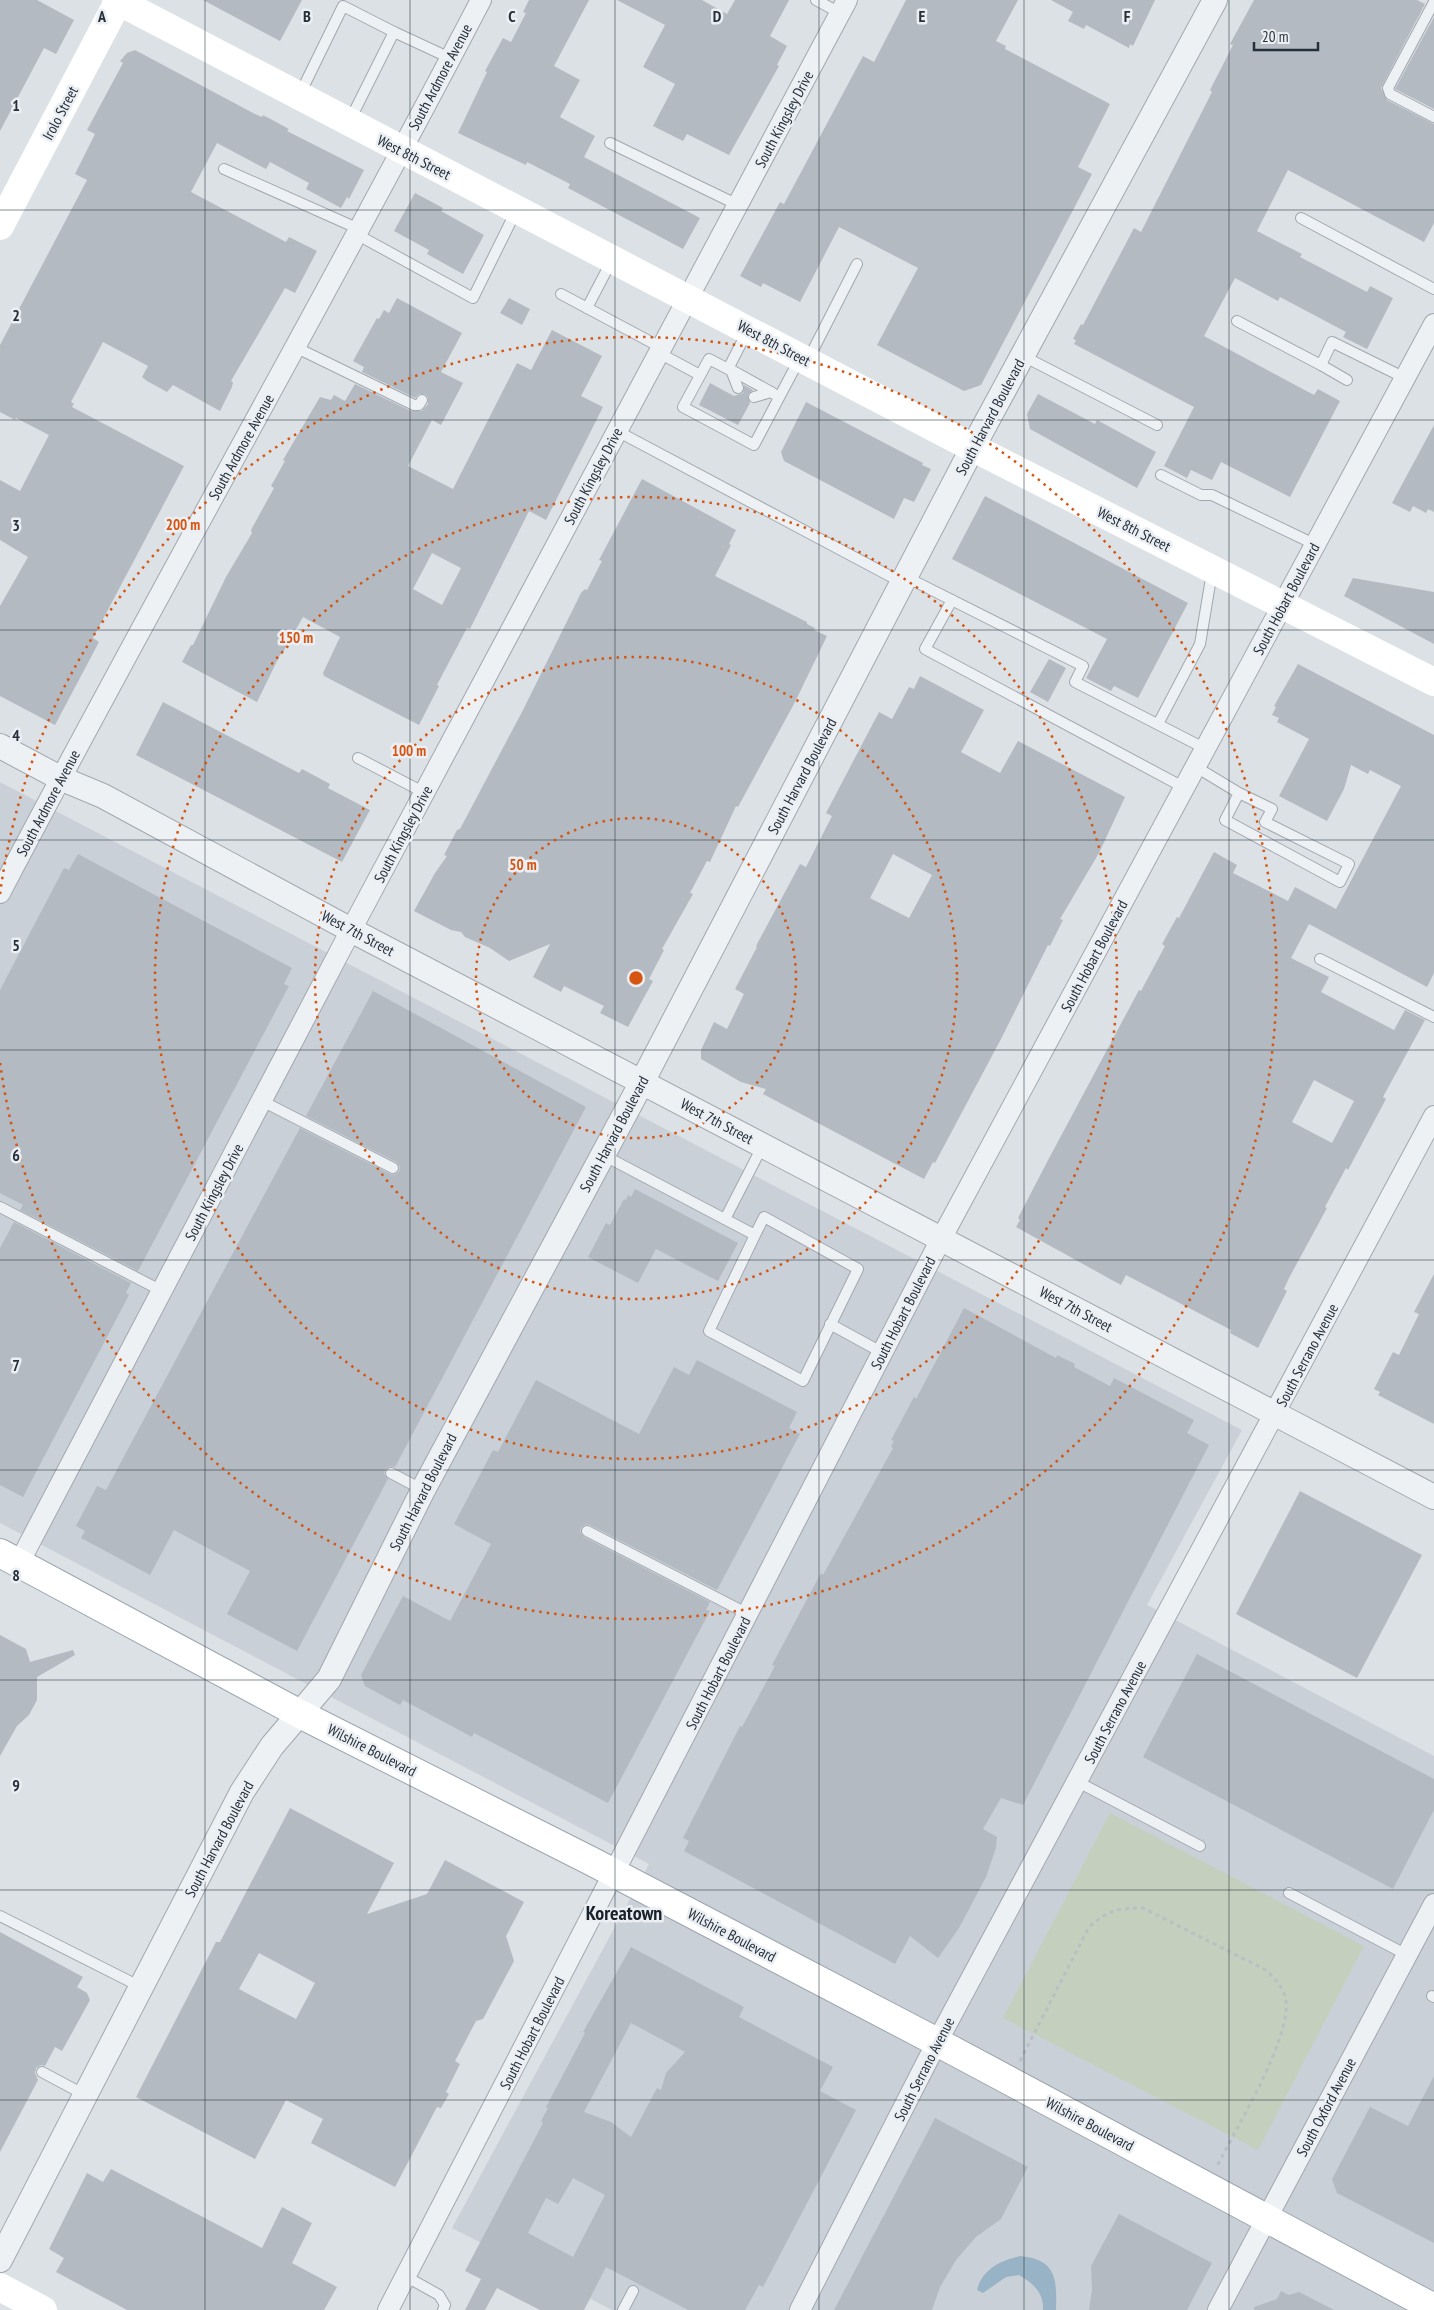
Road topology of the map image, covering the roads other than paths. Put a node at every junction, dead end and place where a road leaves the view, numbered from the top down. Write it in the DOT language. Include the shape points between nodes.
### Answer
graph roads {
  1 [pos="118,0"];
  2 [pos="481,0"];
  3 [pos="816,0"];
  4 [pos="1215,0"];
  5 [pos="1434,2"];
  6 [pos="843,6"];
  7 [pos="394,32"];
  8 [pos="450,58"];
  9 [pos="299,96"];
  10 [pos="1434,117"];
  11 [pos="348,122"];
  12 [pos="610,143"];
  13 [pos="402,151"];
  14 [pos="224,169"];
  15 [pos="738,205"];
  16 [pos="517,210"];
  17 [pos="1301,218"];
  18 [pos="0,226"];
  19 [pos="358,232"];
  20 [pos="612,259"];
  21 [pos="857,264"];
  22 [pos="1434,289"];
  23 [pos="561,294"];
  24 [pos="688,298"];
  25 [pos="587,308"];
  26 [pos="1237,322"];
  27 [pos="1434,324"];
  28 [pos="748,330"];
  29 [pos="295,347"];
  30 [pos="660,351"];
  31 [pos="1023,356"];
  32 [pos="804,359"];
  33 [pos="1321,365"];
  34 [pos="731,370"];
  35 [pos="700,375"];
  36 [pos="1405,378"];
  37 [pos="1347,380"];
  38 [pos="738,388"];
  39 [pos="775,394"];
  40 [pos="754,396"];
  41 [pos="422,400"];
  42 [pos="1156,425"];
  43 [pos="618,431"];
  44 [pos="973,448"];
  45 [pos="1160,475"];
  46 [pos="1316,545"];
  47 [pos="1213,568"];
  48 [pos="904,580"];
  49 [pos="952,600"];
  50 [pos="1284,604"];
  51 [pos="1434,682"];
  52 [pos="1158,724"];
  53 [pos="0,746"];
  54 [pos="1206,749"];
  55 [pos="358,758"];
  56 [pos="1196,767"];
  57 [pos="60,778"];
  58 [pos="1185,788"];
  59 [pos="425,793"];
  60 [pos="1240,793"];
  61 [pos="0,893"];
  62 [pos="352,930"];
  63 [pos="1320,959"];
  64 [pos="1434,1017"];
  65 [pos="642,1082"];
  66 [pos="262,1101"];
  67 [pos="1434,1116"];
  68 [pos="763,1145"];
  69 [pos="603,1154"];
  70 [pos="393,1168"];
  71 [pos="0,1207"];
  72 [pos="725,1219"];
  73 [pos="755,1235"];
  74 [pos="942,1239"];
  75 [pos="162,1291"];
  76 [pos="830,1324"];
  77 [pos="883,1352"];
  78 [pos="1276,1413"];
  79 [pos="391,1473"];
  80 [pos="423,1490"];
  81 [pos="1434,1497"];
  82 [pos="587,1531"];
  83 [pos="9,1558"];
  84 [pos="748,1614"];
  85 [pos="300,1714"];
  86 [pos="1078,1782"];
  87 [pos="1200,1846"];
  88 [pos="614,1874"];
  89 [pos="1289,1893"];
  90 [pos="1434,1904"];
  91 [pos="0,1916"];
  92 [pos="1407,1955"];
  93 [pos="141,1987"];
  94 [pos="937,2042"];
  95 [pos="42,2072"];
  96 [pos="85,2095"];
  97 [pos="1267,2219"];
  98 [pos="0,2260"];
  99 [pos="405,2276"];
  100 [pos="0,2288"];
  101 [pos="633,2291"];
  102 [pos="1434,2308"];
  103 [pos="390,2309"];
  104 [pos="43,2310"];
  105 [pos="443,2310"];
  106 [pos="623,2310"];
  107 [pos="800,2310"];
  108 [pos="1218,2310"];
  1 -- 9 [label="main road, West 8th Street"];
  1 -- 18 [label="main road, Irolo Street"];
  2 -- 8 [label="street, South Ardmore Avenue"];
  3 -- 6 [label="lane"];
  4 -- 31 [label="street, South Harvard Boulevard"];
  5 -- 10 [label="lane" via="1388,88 1390,94"];
  6 -- 15 [label="street, South Kingsley Drive"];
  7 -- 8 [label="lane"];
  7 -- 9 [label="lane" via="343,6"];
  7 -- 11 [label="lane"];
  8 -- 13 [label="street, South Ardmore Avenue"];
  9 -- 11 [label="main road, West 8th Street"];
  11 -- 13 [label="main road, West 8th Street"];
  12 -- 15 [label="lane"];
  13 -- 16 [label="main road, West 8th Street"];
  13 -- 19 [label="street, South Ardmore Avenue"];
  14 -- 19 [label="lane"];
  15 -- 24 [label="street, South Kingsley Drive"];
  16 -- 19 [label="lane" via="473,298"];
  16 -- 20 [label="main road, West 8th Street"];
  17 -- 22 [label="lane"];
  19 -- 29 [label="street, South Ardmore Avenue"];
  20 -- 24 [label="main road, West 8th Street"];
  20 -- 25 [label="lane"];
  21 -- 32 [label="lane"];
  23 -- 25 [label="lane"];
  24 -- 28 [label="main road, West 8th Street"];
  24 -- 30 [label="street, South Kingsley Drive"];
  25 -- 30 [label="lane"];
  26 -- 33 [label="lane"];
  27 -- 36 [label="street, South Hobart Boulevard"];
  28 -- 32 [label="main road, West 8th Street"];
  28 -- 34 [label="lane"];
  29 -- 41 [label="lane" via="414,405 419,405"];
  29 -- 57 [label="street, South Ardmore Avenue"];
  30 -- 35 [label="lane"];
  30 -- 43 [label="street, South Kingsley Drive"];
  31 -- 42 [label="lane"];
  31 -- 44 [label="street, South Harvard Boulevard"];
  32 -- 39 [label="lane"];
  32 -- 44 [label="main road, West 8th Street"];
  33 -- 36 [label="lane" via="1332,342"];
  33 -- 37 [label="lane"];
  34 -- 35 [label="lane" via="709,359"];
  34 -- 38 [label="lane"];
  34 -- 39 [label="lane"];
  35 -- 39 [label="lane" via="683,407 754,445"];
  36 -- 46 [label="street, South Hobart Boulevard"];
  39 -- 40 [label="lane"];
  43 -- 48 [label="lane"];
  43 -- 59 [label="street, South Kingsley Drive"];
  44 -- 47 [label="main road, West 8th Street"];
  44 -- 48 [label="street, South Harvard Boulevard"];
  45 -- 46 [label="lane" via="1201,495 1212,495"];
  46 -- 50 [label="street, South Hobart Boulevard"];
  47 -- 50 [label="main road, West 8th Street"];
  47 -- 52 [label="lane" via="1200,644"];
  48 -- 49 [label="lane"];
  48 -- 65 [label="street, South Harvard Boulevard"];
  49 -- 52 [label="lane" via="1083,666 1075,682"];
  49 -- 58 [label="lane" via="925,649"];
  50 -- 51 [label="main road, West 8th Street"];
  50 -- 54 [label="street, South Hobart Boulevard"];
  52 -- 54 [label="lane"];
  53 -- 57 [label="street, West 7th Street"];
  54 -- 56 [label="street, South Hobart Boulevard"];
  55 -- 59 [label="lane"];
  56 -- 58 [label="street, South Hobart Boulevard"];
  56 -- 60 [label="lane"];
  57 -- 61 [label="street, South Ardmore Avenue"];
  57 -- 62 [label="street, West 7th Street" via="103,796"];
  58 -- 74 [label="street, South Hobart Boulevard"];
  59 -- 62 [label="street, South Kingsley Drive"];
  60 -- 60 [label="lane" via="1225,820 1340,882 1349,864 1266,822 1272,809"];
  62 -- 65 [label="street, West 7th Street"];
  62 -- 66 [label="street, South Kingsley Drive"];
  63 -- 64 [label="lane"];
  65 -- 68 [label="street, West 7th Street"];
  65 -- 69 [label="street, South Harvard Boulevard"];
  66 -- 70 [label="lane"];
  66 -- 75 [label="street, South Kingsley Drive"];
  67 -- 78 [label="street, South Serrano Avenue"];
  68 -- 72 [label="lane"];
  68 -- 74 [label="street, West 7th Street"];
  69 -- 72 [label="lane"];
  69 -- 80 [label="street, South Harvard Boulevard"];
  71 -- 75 [label="lane"];
  72 -- 73 [label="lane"];
  73 -- 76 [label="lane" via="764,1217 858,1269"];
  73 -- 76 [label="lane" via="709,1331 803,1381"];
  74 -- 77 [label="street, South Hobart Boulevard"];
  74 -- 78 [label="street, West 7th Street"];
  75 -- 83 [label="street, South Kingsley Drive"];
  76 -- 77 [label="lane"];
  77 -- 84 [label="street, South Hobart Boulevard"];
  78 -- 81 [label="street, West 7th Street"];
  78 -- 86 [label="street, South Serrano Avenue"];
  79 -- 80 [label="lane"];
  80 -- 85 [label="street, South Harvard Boulevard" via="329,1678"];
  82 -- 84 [label="lane"];
  83 -- 85 [label="main road, Wilshire Boulevard"];
  84 -- 88 [label="street, South Hobart Boulevard"];
  85 -- 88 [label="main road, Wilshire Boulevard"];
  85 -- 93 [label="street, South Harvard Boulevard" via="272,1746 242,1792"];
  86 -- 87 [label="lane"];
  86 -- 94 [label="street, South Serrano Avenue"];
  88 -- 94 [label="main road, Wilshire Boulevard"];
  88 -- 99 [label="street, South Hobart Boulevard"];
  89 -- 92 [label="lane"];
  90 -- 92 [label="street, South Oxford Avenue"];
  91 -- 93 [label="lane"];
  92 -- 97 [label="street, South Oxford Avenue"];
  93 -- 96 [label="street, South Harvard Boulevard"];
  94 -- 97 [label="main road, Wilshire Boulevard"];
  94 -- 107 [label="street, South Serrano Avenue"];
  95 -- 96 [label="lane"];
  96 -- 98 [label="street, South Harvard Boulevard"];
  97 -- 102 [label="main road, Wilshire Boulevard"];
  97 -- 108 [label="street, South Oxford Avenue"];
  99 -- 103 [label="street, South Hobart Boulevard"];
  99 -- 105 [label="lane" via="438,2295 445,2305"];
  100 -- 104 [label="main road"];
  101 -- 106 [label="lane"];
}
